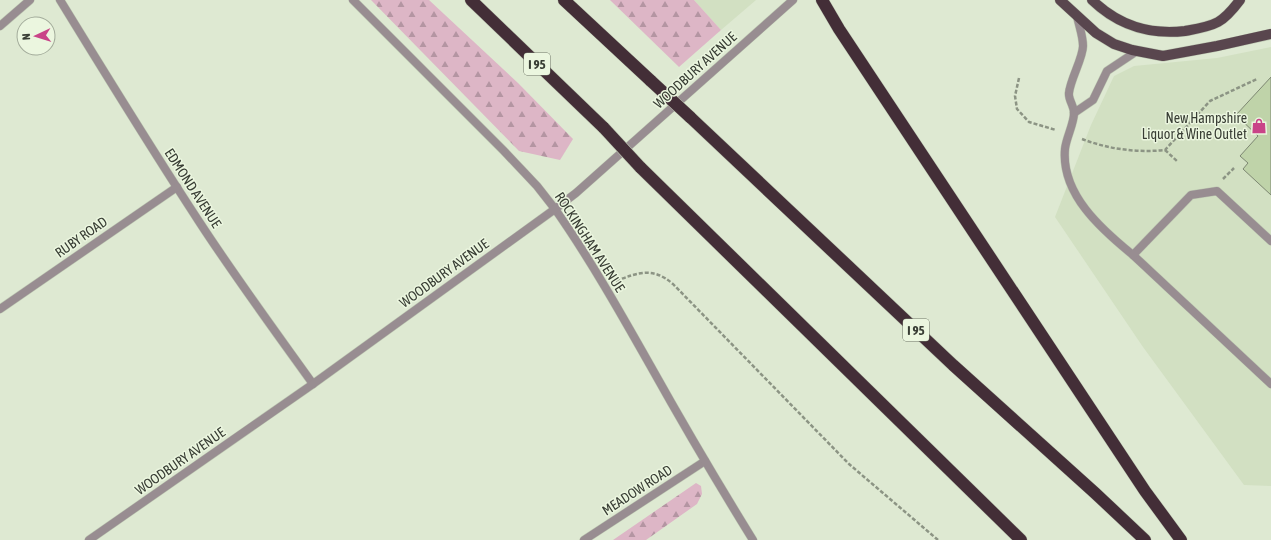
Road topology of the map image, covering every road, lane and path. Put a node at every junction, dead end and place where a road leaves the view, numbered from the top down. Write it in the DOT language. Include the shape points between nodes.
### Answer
graph roads {
  1 [pos="30,0"];
  2 [pos="60,0"];
  3 [pos="353,0"];
  4 [pos="471,0"];
  5 [pos="564,0"];
  6 [pos="793,0"];
  7 [pos="822,0"];
  8 [pos="1060,0"];
  9 [pos="1092,0"];
  10 [pos="1240,0"];
  11 [pos="1077,16"];
  12 [pos="0,26"];
  13 [pos="1271,34"];
  14 [pos="1137,51"];
  15 [pos="1019,78"];
  16 [pos="1257,79"];
  17 [pos="1074,113"];
  18 [pos="1050,127"];
  19 [pos="1086,141"];
  20 [pos="1165,150"];
  21 [pos="1177,161"];
  22 [pos="1234,168"];
  23 [pos="1220,183"];
  24 [pos="177,187"];
  25 [pos="556,209"];
  26 [pos="1271,241"];
  27 [pos="1133,255"];
  28 [pos="605,286"];
  29 [pos="0,309"];
  30 [pos="314,384"];
  31 [pos="1271,384"];
  32 [pos="705,461"];
  33 [pos="90,540"];
  34 [pos="584,540"];
  35 [pos="753,540"];
  36 [pos="938,540"];
  37 [pos="1021,540"];
  38 [pos="1145,540"];
  39 [pos="1181,540"];
  1 -- 12 [label="street"];
  2 -- 24 [label="street, EDMOND AVENUE"];
  3 -- 25 [label="street, ROCKINGHAM AVENUE" via="503,150"];
  4 -- 37 [label="highway, I 95, bridge"];
  5 -- 38 [label="highway, I 95, bridge" via="953,365"];
  6 -- 25 [label="street, WOODBURY AVENUE"];
  7 -- 39 [label="highway" via="1145,491"];
  8 -- 11 [label="main road"];
  9 -- 10 [label="main road" via="1115,18 1132,26 1150,31 1172,32 1195,30 1218,22"];
  11 -- 14 [label="main road" via="1096,33 1114,44"];
  11 -- 17 [label="street" via="1083,47 1068,93"];
  13 -- 14 [label="main road" via="1163,56"];
  14 -- 17 [label="street" via="1107,71 1093,100"];
  15 -- 18 [label="path" via="1015,96 1017,109 1029,122"];
  16 -- 20 [label="path" via="1210,101"];
  17 -- 27 [label="street" via="1065,148 1069,181 1095,221"];
  19 -- 20 [label="path" via="1120,150"];
  20 -- 21 [label="path"];
  22 -- 23 [label="path"];
  24 -- 29 [label="street, RUBY ROAD"];
  24 -- 30 [label="street, EDMOND AVENUE" via="251,299"];
  25 -- 28 [label="street, ROCKINGHAM AVENUE"];
  25 -- 30 [label="street, WOODBURY AVENUE"];
  26 -- 27 [label="street" via="1217,191 1191,195"];
  27 -- 31 [label="street"];
  28 -- 32 [label="street, ROCKINGHAM AVENUE"];
  28 -- 36 [label="path" via="643,272 665,277 849,464"];
  30 -- 33 [label="street, WOODBURY AVENUE"];
  32 -- 34 [label="street, MEADOW ROAD"];
  32 -- 35 [label="street, ROCKINGHAM AVENUE"];
}
